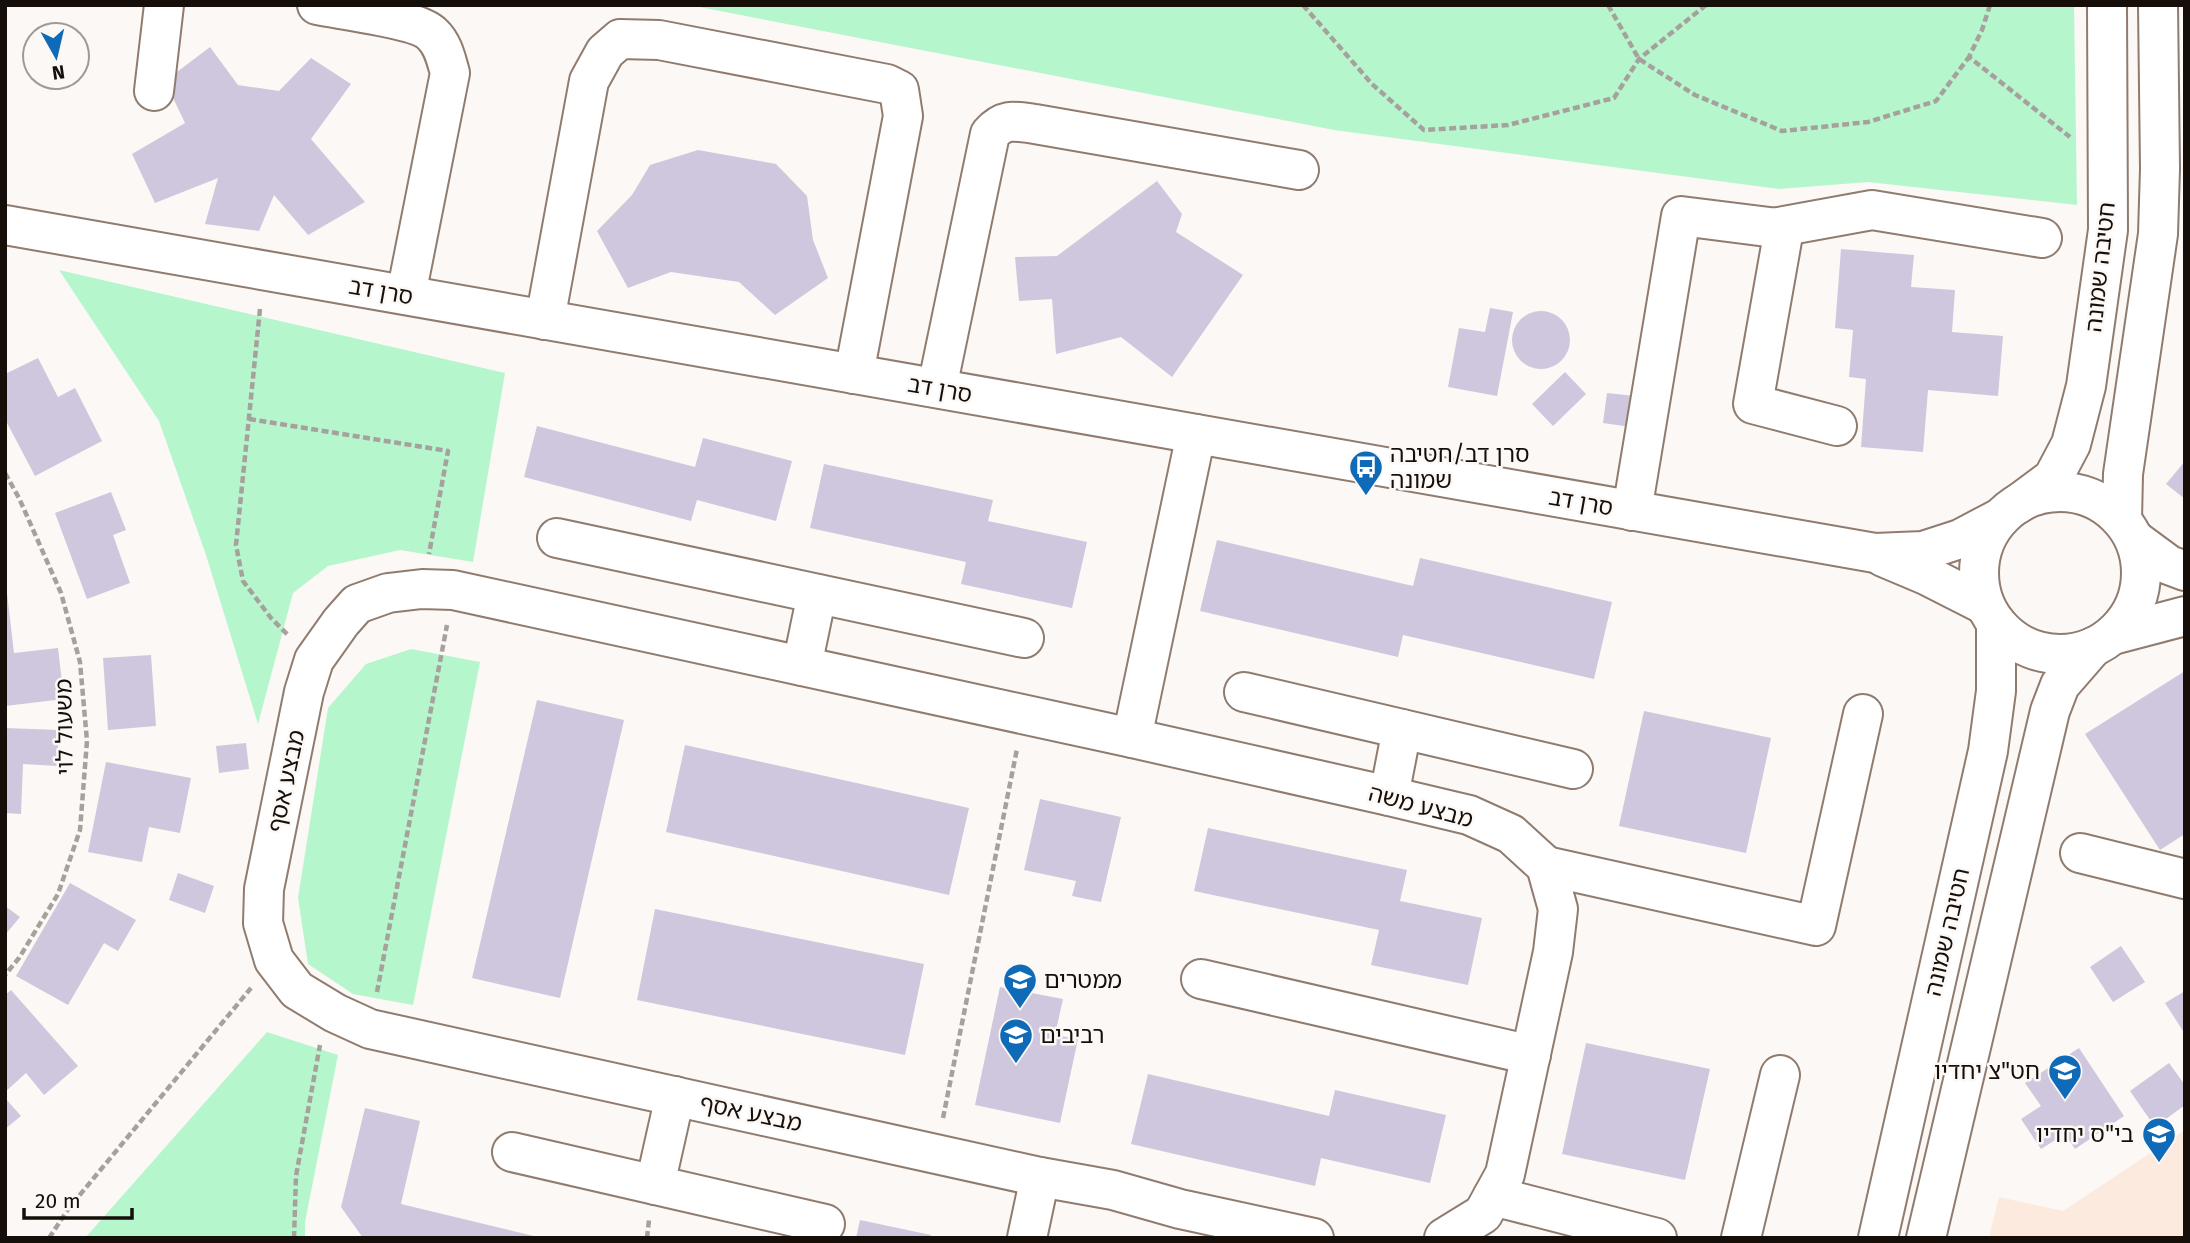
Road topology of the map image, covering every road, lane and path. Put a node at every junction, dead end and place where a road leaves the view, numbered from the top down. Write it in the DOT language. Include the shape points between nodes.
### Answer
graph roads {
  1 [pos="164,5"];
  2 [pos="317,5"];
  3 [pos="1303,5"];
  4 [pos="1608,5"];
  5 [pos="1706,5"];
  6 [pos="1990,5"];
  7 [pos="2107,5"];
  8 [pos="2158,5"];
  9 [pos="1969,57"];
  10 [pos="1639,58"];
  11 [pos="154,91"];
  12 [pos="2109,169"];
  13 [pos="1299,170"];
  14 [pos="5,225"];
  15 [pos="1773,228"];
  16 [pos="2042,238"];
  17 [pos="264,271"];
  18 [pos="406,295"];
  19 [pos="545,320"];
  20 [pos="854,374"];
  21 [pos="937,388"];
  22 [pos="248,419"];
  23 [pos="1837,426"];
  24 [pos="1196,434"];
  25 [pos="5,473"];
  26 [pos="1632,511"];
  27 [pos="2009,511"];
  28 [pos="2129,530"];
  29 [pos="557,538"];
  30 [pos="1875,553"];
  31 [pos="2185,571"];
  32 [pos="438,590"];
  33 [pos="817,594"];
  34 [pos="1991,614"];
  35 [pos="2185,616"];
  36 [pos="1024,638"];
  37 [pos="2103,641"];
  38 [pos="314,660"];
  39 [pos="802,666"];
  40 [pos="1244,692"];
  41 [pos="1025,714"];
  42 [pos="1863,714"];
  43 [pos="1402,729"];
  44 [pos="1132,737"];
  45 [pos="1573,769"];
  46 [pos="1389,796"];
  47 [pos="2080,853"];
  48 [pos="1546,866"];
  49 [pos="2185,879"];
  50 [pos="274,960"];
  51 [pos="5,975"];
  52 [pos="1202,979"];
  53 [pos="327,1008"];
  54 [pos="370,1029"];
  55 [pos="1531,1055"];
  56 [pos="1780,1074"];
  57 [pos="675,1097"];
  58 [pos="512,1152"];
  59 [pos="936,1154"];
  60 [pos="1040,1177"];
  61 [pos="655,1185"];
  62 [pos="1493,1196"];
  63 [pos="825,1224"];
  64 [pos="49,1238"];
  65 [pos="294,1238"];
  66 [pos="1027,1238"];
  67 [pos="1314,1238"];
  68 [pos="1444,1238"];
  69 [pos="1657,1238"];
  70 [pos="1741,1238"];
  71 [pos="1878,1238"];
  72 [pos="1926,1238"];
  1 -- 11 [label="street"];
  2 -- 18 [label="street" via="413,23 431,32 444,50 450,73"];
  3 -- 10 [label="path" via="1372,84 1424,130 1508,125 1614,98"];
  4 -- 10 [label="path"];
  5 -- 10 [label="path"];
  6 -- 9 [label="path"];
  7 -- 12 [label="street, חטיבה שמונה"];
  8 -- 28 [label="street" via="2158,234 2123,474"];
  9 -- 10 [label="path" via="1936,101 1868,122 1782,131 1695,95"];
  9 -- 12 [label="path"];
  12 -- 27 [label="street, חטיבה שמונה" via="2108,230 2085,387 2071,444 2053,478"];
  13 -- 21 [label="street" via="1035,124 999,123 990,134"];
  14 -- 17 [label="street, סרן דב"];
  15 -- 16 [label="street" via="1872,211"];
  15 -- 23 [label="street" via="1784,229 1753,404"];
  15 -- 26 [label="street" via="1681,216"];
  17 -- 18 [label="street, סרן דב"];
  17 -- 22 [label="path"];
  18 -- 19 [label="street, סרן דב"];
  19 -- 20 [label="street, סרן דב"];
  19 -- 20 [label="street" via="589,81 605,52 620,39 659,40 899,90 903,116"];
  20 -- 21 [label="street, סרן דב"];
  21 -- 24 [label="street, סרן דב"];
  22 -- 32 [label="path" via="448,451"];
  22 -- 38 [label="path" via="236,545 243,581 271,618"];
  24 -- 26 [label="street, סרן דב"];
  24 -- 44 [label="street"];
  25 -- 51 [label="path, משעול לוי" via="61,593 80,662 87,741 80,830 58,894"];
  26 -- 30 [label="street, סרן דב"];
  27 -- 28 [label="street" via="2036,496 2074,493 2108,508"];
  27 -- 30 [label="street, סרן דב" via="1960,539 1923,551"];
  27 -- 34 [label="street" via="1987,538 1980,560 1979,582"];
  28 -- 31 [label="street" via="2169,565"];
  28 -- 37 [label="street" via="2141,560 2137,601 2127,620"];
  29 -- 33 [label="street"];
  30 -- 34 [label="street, סרן דב" via="1928,576"];
  32 -- 38 [label="street, מבצע אסף" via="387,593 356,604"];
  32 -- 39 [label="street, מבצע אסף"];
  32 -- 54 [label="path"];
  33 -- 36 [label="street"];
  33 -- 39 [label="street"];
  34 -- 37 [label="street" via="2011,638 2051,654 2073,653"];
  34 -- 71 [label="street, חטיבה שמונה" via="1996,691 1987,751"];
  35 -- 37 [label="street"];
  37 -- 72 [label="street" via="2060,685 2050,711"];
  38 -- 50 [label="street, מבצע אסף" via="264,889 263,923"];
  39 -- 41 [label="street, מבצע אסף"];
  40 -- 43 [label="street"];
  41 -- 44 [label="street, מבצע אסף"];
  41 -- 59 [label="path"];
  42 -- 48 [label="street" via="1816,926"];
  43 -- 45 [label="street"];
  43 -- 46 [label="street"];
  44 -- 46 [label="street, מבצע משה"];
  46 -- 48 [label="street, מבצע משה" via="1469,815 1511,834"];
  47 -- 49 [label="street"];
  48 -- 55 [label="street" via="1558,909"];
  50 -- 53 [label="street, מבצע אסף" via="297,990"];
  50 -- 64 [label="path"];
  52 -- 55 [label="street"];
  53 -- 54 [label="street, מבצע אסף"];
  53 -- 65 [label="path" via="296,1176"];
  54 -- 57 [label="street, מבצע אסף"];
  55 -- 62 [label="street" via="1505,1174"];
  56 -- 70 [label="street"];
  57 -- 59 [label="street, מבצע אסף"];
  57 -- 61 [label="street"];
  58 -- 61 [label="street"];
  59 -- 60 [label="street, מבצע אסף"];
  60 -- 66 [label="street"];
  60 -- 67 [label="street"];
  61 -- 63 [label="street"];
  62 -- 68 [label="street" via="1483,1214"];
  62 -- 69 [label="street"];
}
